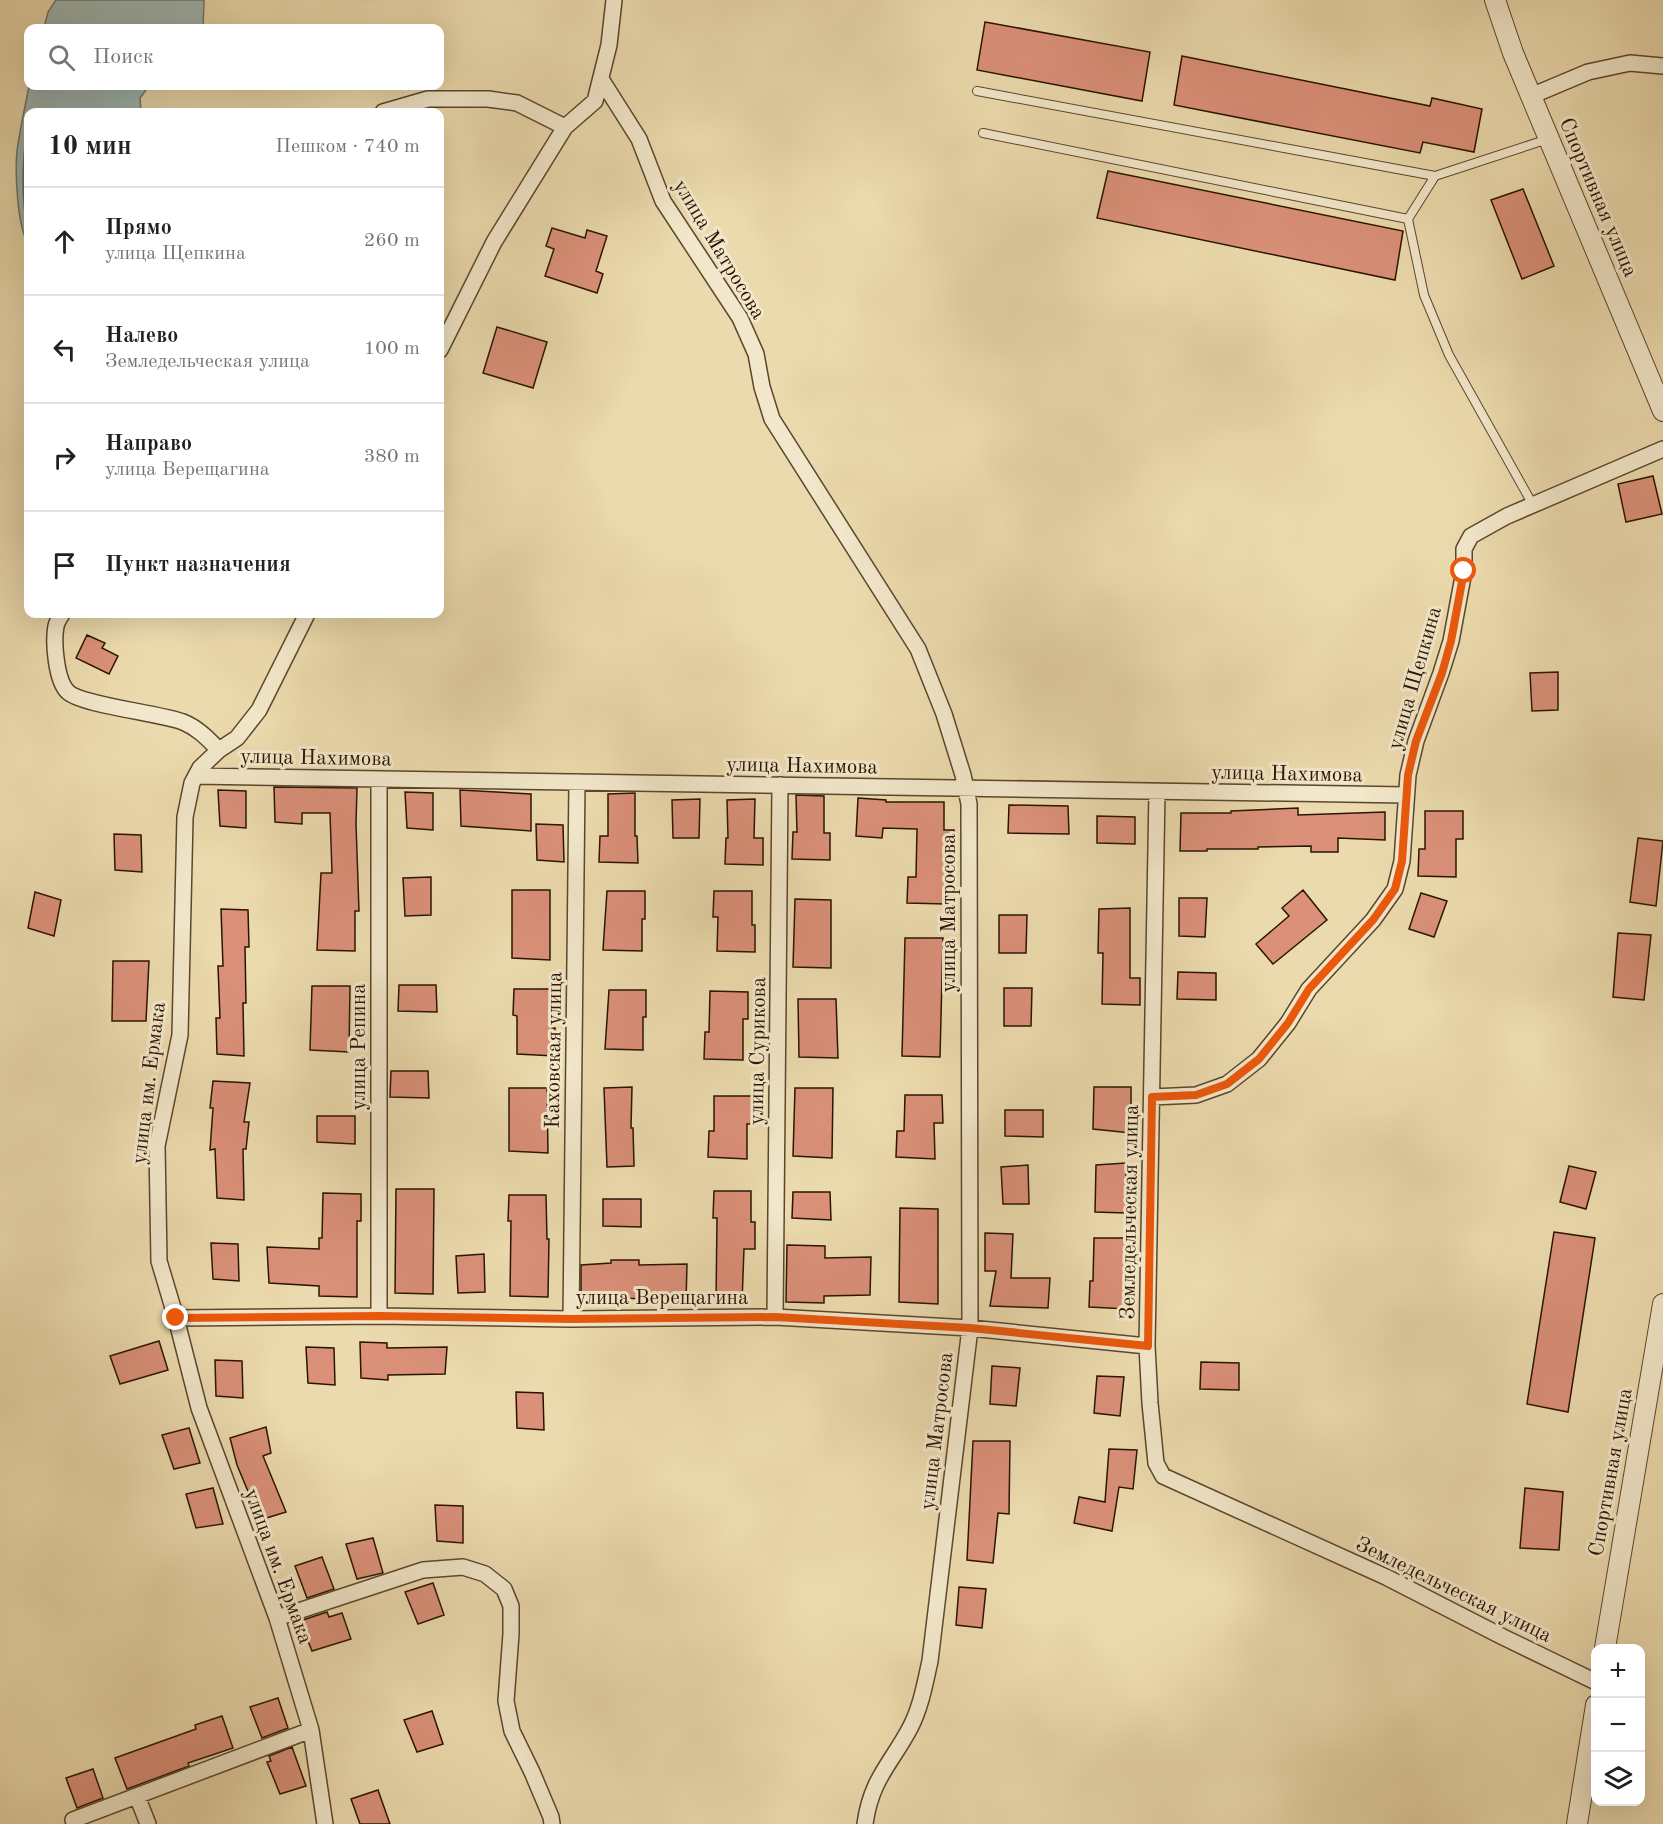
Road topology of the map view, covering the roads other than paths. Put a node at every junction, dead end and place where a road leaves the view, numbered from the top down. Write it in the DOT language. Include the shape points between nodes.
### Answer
graph roads {
  1 [pos="614,0"];
  2 [pos="1495,0"];
  3 [pos="1663,66"];
  4 [pos="601,79"];
  5 [pos="977,91"];
  6 [pos="1530,96"];
  7 [pos="397,108"];
  8 [pos="565,127"];
  9 [pos="983,133"];
  10 [pos="1548,139"];
  11 [pos="1435,176"];
  12 [pos="1408,219"];
  13 [pos="444,342"];
  14 [pos="1663,411"];
  15 [pos="1663,449"];
  16 [pos="1533,505"];
  17 [pos="60,618"];
  18 [pos="305,618"];
  19 [pos="219,750"];
  20 [pos="196,776"];
  21 [pos="380,778"];
  22 [pos="577,782"];
  23 [pos="780,785"];
  24 [pos="966,788"];
  25 [pos="1157,792"];
  26 [pos="1406,795"];
  27 [pos="1152,1097"];
  28 [pos="1663,1304"];
  29 [pos="379,1316"];
  30 [pos="775,1317"];
  31 [pos="176,1318"];
  32 [pos="571,1319"];
  33 [pos="970,1328"];
  34 [pos="1148,1346"];
  35 [pos="278,1618"];
  36 [pos="1606,1644"];
  37 [pos="1591,1680"];
  38 [pos="311,1731"];
  39 [pos="1591,1734"];
  40 [pos="137,1796"];
  41 [pos="73,1820"];
  42 [pos="148,1824"];
  43 [pos="325,1824"];
  44 [pos="552,1824"];
  45 [pos="865,1824"];
  46 [pos="1576,1824"];
  1 -- 4 [label="street"];
  2 -- 6 [label="street, Спортивная улица"];
  3 -- 6 [label="street" via="1630,63 1588,72"];
  4 -- 8 [label="street" via="595,101"];
  4 -- 24 [label="street, улица Матросова" via="639,139 663,201 740,318 756,354 772,419 918,649 944,714"];
  5 -- 11 [label="lane"];
  6 -- 10 [label="street, Спортивная улица"];
  7 -- 8 [label="street" via="428,99 488,99 517,103"];
  8 -- 13 [label="street" via="494,242"];
  9 -- 12 [label="lane"];
  10 -- 11 [label="lane"];
  10 -- 14 [label="street, Спортивная улица"];
  11 -- 12 [label="lane"];
  12 -- 16 [label="lane" via="1424,295 1449,356"];
  15 -- 16 [label="street, улица Щепкина"];
  16 -- 26 [label="street, улица Щепкина" via="1471,536 1464,549 1464,571 1451,641 1416,741"];
  17 -- 19 [label="street" via="56,626 58,671 69,693 184,723 202,733"];
  18 -- 19 [label="street, улица им. Ермака" via="259,710 237,738"];
  19 -- 20 [label="street, улица им. Ермака"];
  20 -- 21 [label="street, улица Нахимова"];
  20 -- 31 [label="street, улица им. Ермака" via="185,818 180,1035 157,1146 159,1261"];
  21 -- 22 [label="street, улица Нахимова"];
  21 -- 29 [label="street, улица Репина"];
  22 -- 23 [label="street, улица Нахимова"];
  22 -- 32 [label="street, Каховская улица"];
  23 -- 24 [label="street, улица Нахимова"];
  23 -- 30 [label="street, улица Сурикова"];
  24 -- 25 [label="street, улица Нахимова"];
  24 -- 33 [label="street, улица Матросова"];
  25 -- 26 [label="street, улица Нахимова"];
  25 -- 27 [label="street, Земледельческая улица"];
  26 -- 27 [label="street, улица Щепкина" via="1402,861 1395,889 1373,920 1309,989 1259,1059 1227,1084 1196,1095"];
  27 -- 34 [label="street, Земледельческая улица"];
  28 -- 36 [label="street, Спортивная улица"];
  29 -- 31 [label="street, улица Верещагина"];
  29 -- 32 [label="street, улица Верещагина"];
  30 -- 32 [label="street, улица Верещагина"];
  30 -- 33 [label="street, улица Верещагина"];
  31 -- 35 [label="street, улица им. Ермака" via="199,1408"];
  33 -- 34 [label="street, улица Верещагина"];
  33 -- 45 [label="street, улица Матросова" via="930,1661 919,1708 878,1778"];
  34 -- 37 [label="street, Земледельческая улица" via="1149,1403 1156,1463 1163,1476 1386,1576"];
  35 -- 38 [label="street, улица им. Ермака"];
  35 -- 44 [label="street" via="423,1570 463,1567 485,1574 504,1589 511,1606 507,1701 512,1731"];
  38 -- 40 [label="street"];
  38 -- 43 [label="street, улица им. Ермака"];
  39 -- 46 [label="street"];
  40 -- 41 [label="street"];
  40 -- 42 [label="street"];
}
